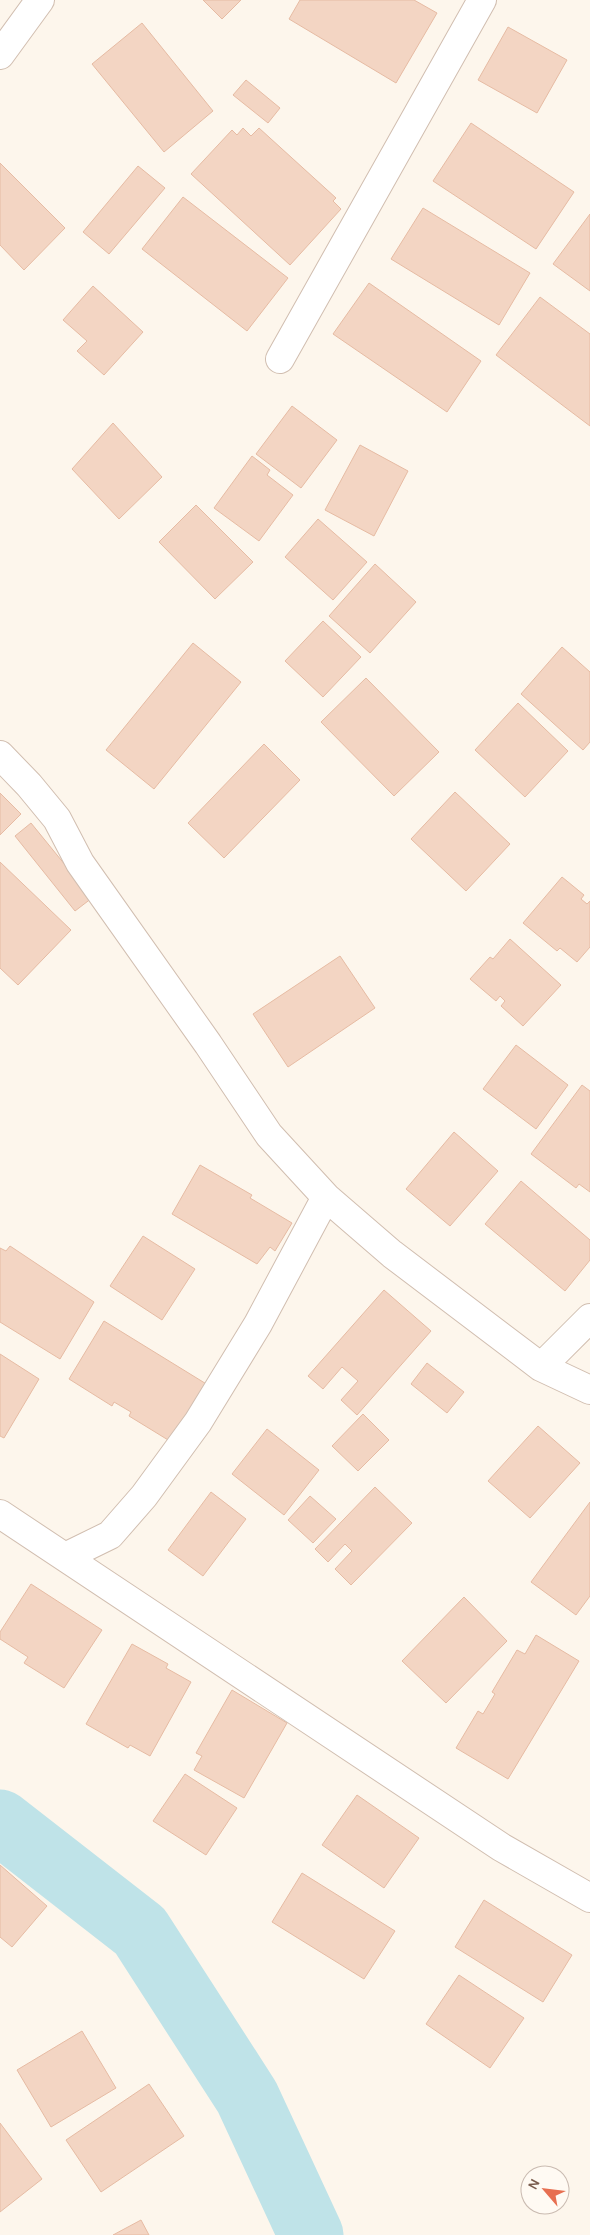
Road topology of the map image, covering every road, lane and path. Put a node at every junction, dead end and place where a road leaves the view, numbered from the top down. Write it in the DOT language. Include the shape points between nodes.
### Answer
graph roads {
  1 [pos="40,0"];
  2 [pos="482,0"];
  3 [pos="0,55"];
  4 [pos="280,359"];
  5 [pos="0,755"];
  6 [pos="326,1197"];
  7 [pos="590,1318"];
  8 [pos="541,1367"];
  9 [pos="590,1390"];
  10 [pos="0,1514"];
  11 [pos="65,1557"];
  12 [pos="590,1898"];
  1 -- 3 [label="street"];
  2 -- 4 [label="street"];
  5 -- 6 [label="street" via="57,819 80,863 269,1135"];
  6 -- 8 [label="street" via="392,1254"];
  6 -- 11 [label="street" via="248,1340 198,1422 144,1496 110,1535"];
  7 -- 8 [label="street"];
  8 -- 9 [label="street"];
  10 -- 11 [label="street"];
  11 -- 12 [label="street" via="501,1847"];
}
